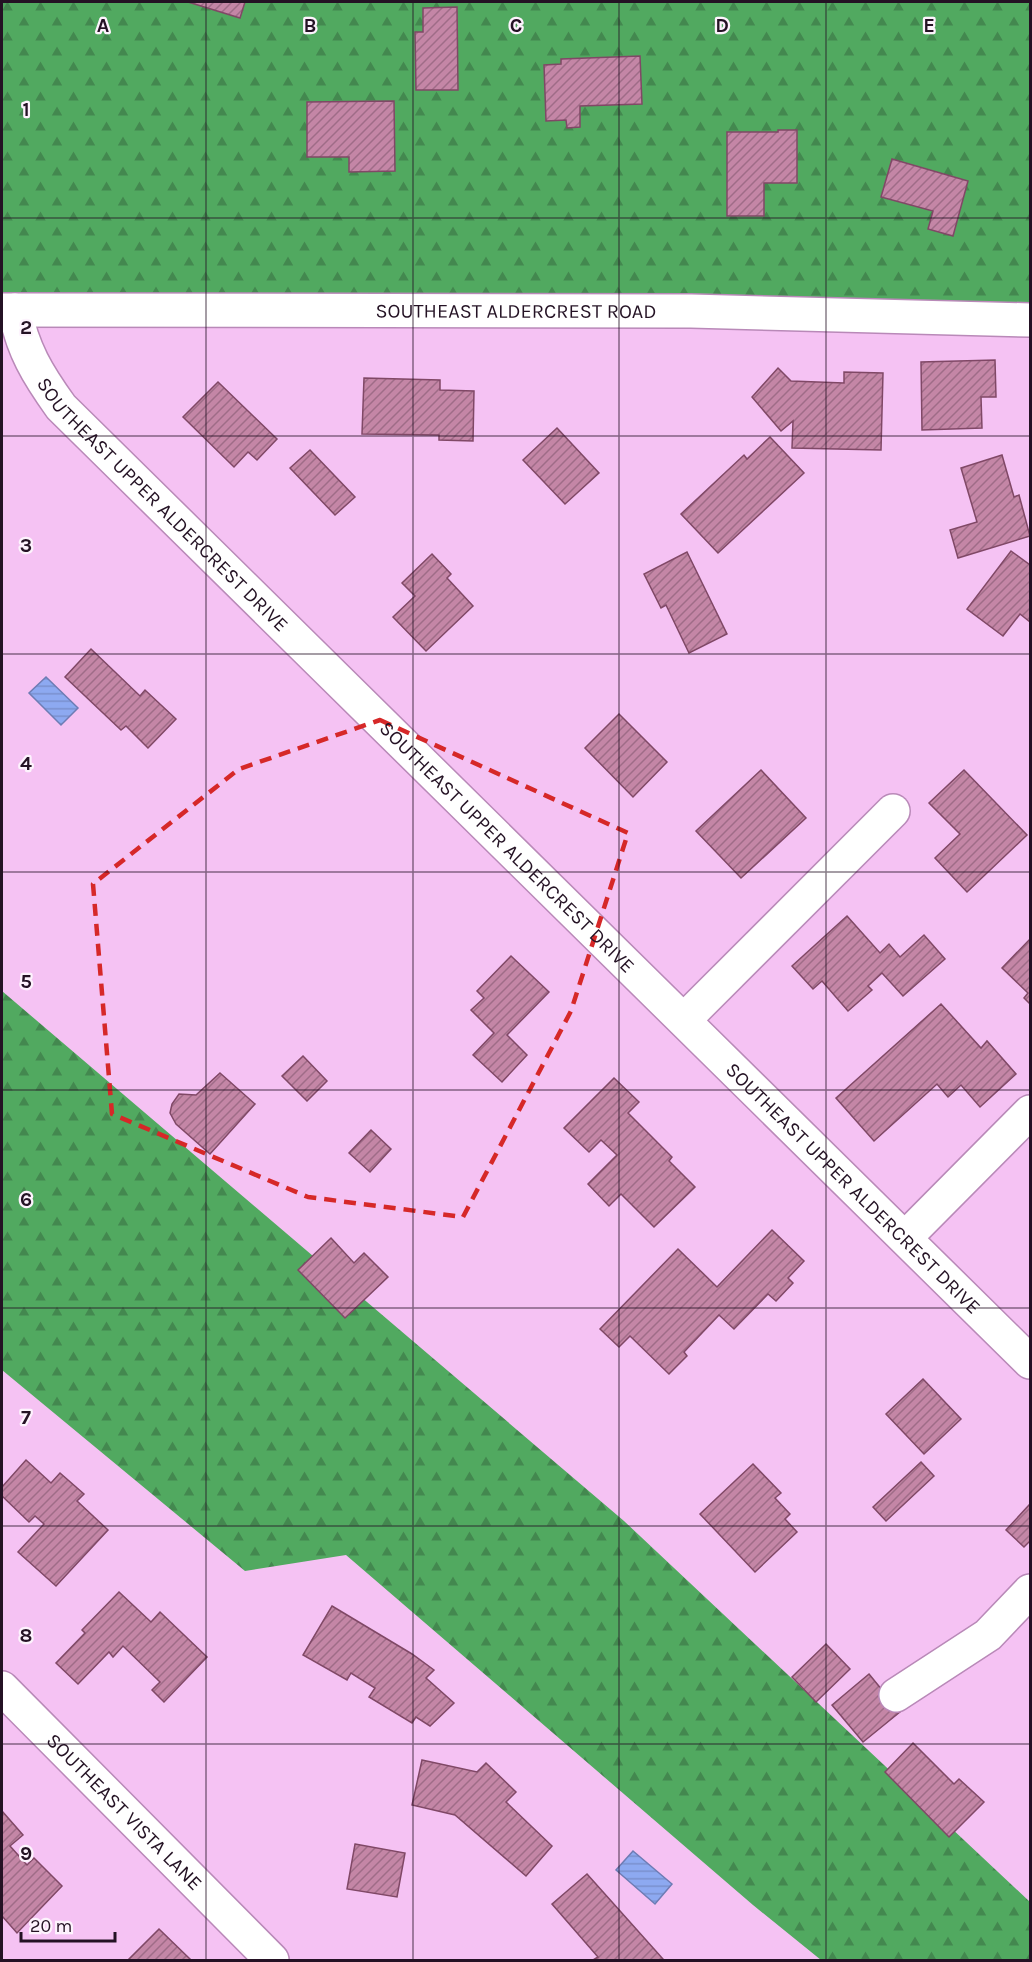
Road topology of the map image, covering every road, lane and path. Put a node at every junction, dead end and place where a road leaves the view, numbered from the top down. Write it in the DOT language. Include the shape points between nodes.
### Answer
graph roads {
  1 [pos="8,310"];
  2 [pos="1030,320"];
  3 [pos="893,812"];
  4 [pos="684,1020"];
  5 [pos="1030,1112"];
  6 [pos="905,1239"];
  7 [pos="1030,1362"];
  8 [pos="1030,1591"];
  9 [pos="896,1695"];
  10 [pos="7,1705"];
  11 [pos="272,1960"];
  1 -- 2 [label="street, SOUTHEAST ALDERCREST ROAD" via="679,311"];
  1 -- 4 [label="street, SOUTHEAST UPPER ALDERCREST DRIVE" via="33,366 61,407"];
  3 -- 4 [label="street"];
  4 -- 6 [label="street, SOUTHEAST UPPER ALDERCREST DRIVE"];
  5 -- 6 [label="street"];
  6 -- 7 [label="street, SOUTHEAST UPPER ALDERCREST DRIVE"];
  8 -- 9 [label="street" via="988,1635"];
  10 -- 11 [label="street, SOUTHEAST VISTA LANE"];
}
